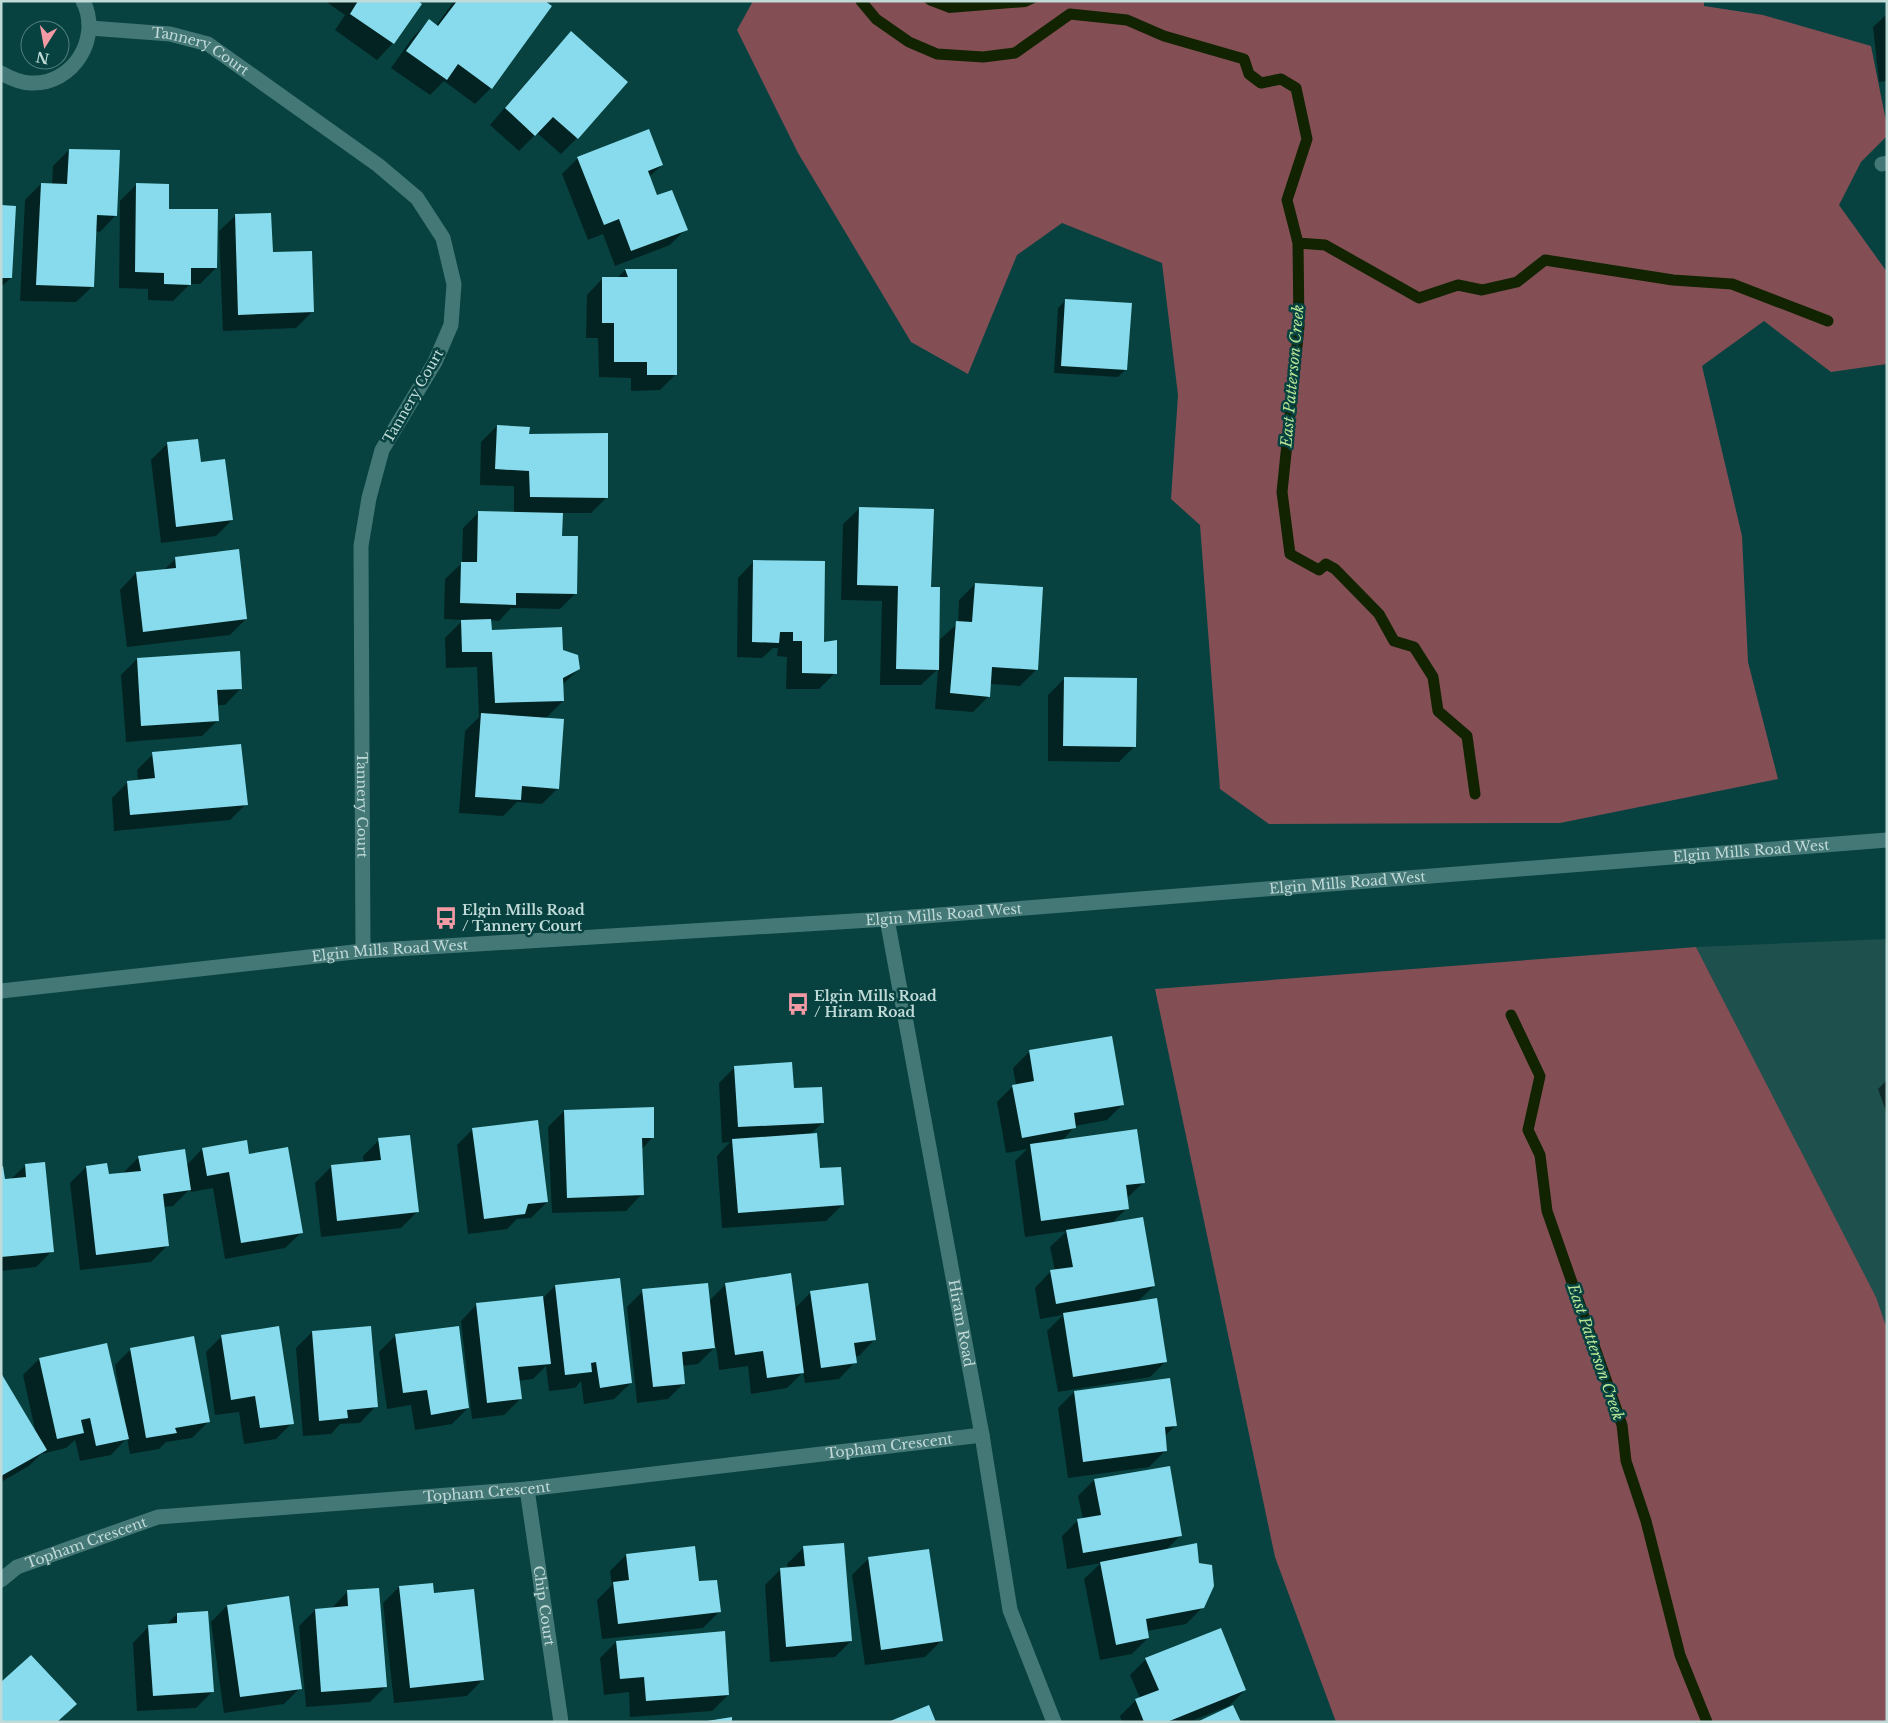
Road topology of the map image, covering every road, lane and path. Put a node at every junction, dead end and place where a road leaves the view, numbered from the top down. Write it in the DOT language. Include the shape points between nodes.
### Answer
graph roads {
  1 [pos="83,1"];
  2 [pos="90,28"];
  3 [pos="1,73"];
  4 [pos="1887,840"];
  5 [pos="887,919"];
  6 [pos="363,951"];
  7 [pos="1,991"];
  8 [pos="982,1435"];
  9 [pos="527,1489"];
  10 [pos="1,1580"];
  11 [pos="562,1722"];
  12 [pos="1054,1722"];
  1 -- 2 [label="street"];
  2 -- 3 [label="street" via="78,61 64,74 48,81 31,83 13,80"];
  2 -- 6 [label="street, Tannery Court" via="170,34 208,44 378,165 417,198 443,238 454,284 450,325 435,362 382,450 361,546"];
  4 -- 5 [label="street, Elgin Mills Road West"];
  5 -- 6 [label="street, Elgin Mills Road West"];
  5 -- 8 [label="street, Hiram Road"];
  6 -- 7 [label="street, Elgin Mills Road West"];
  8 -- 9 [label="street, Topham Crescent"];
  8 -- 12 [label="street, Hiram Road" via="1010,1610"];
  9 -- 10 [label="street, Topham Crescent" via="158,1517 17,1567"];
  9 -- 11 [label="street, Chip Court"];
}
